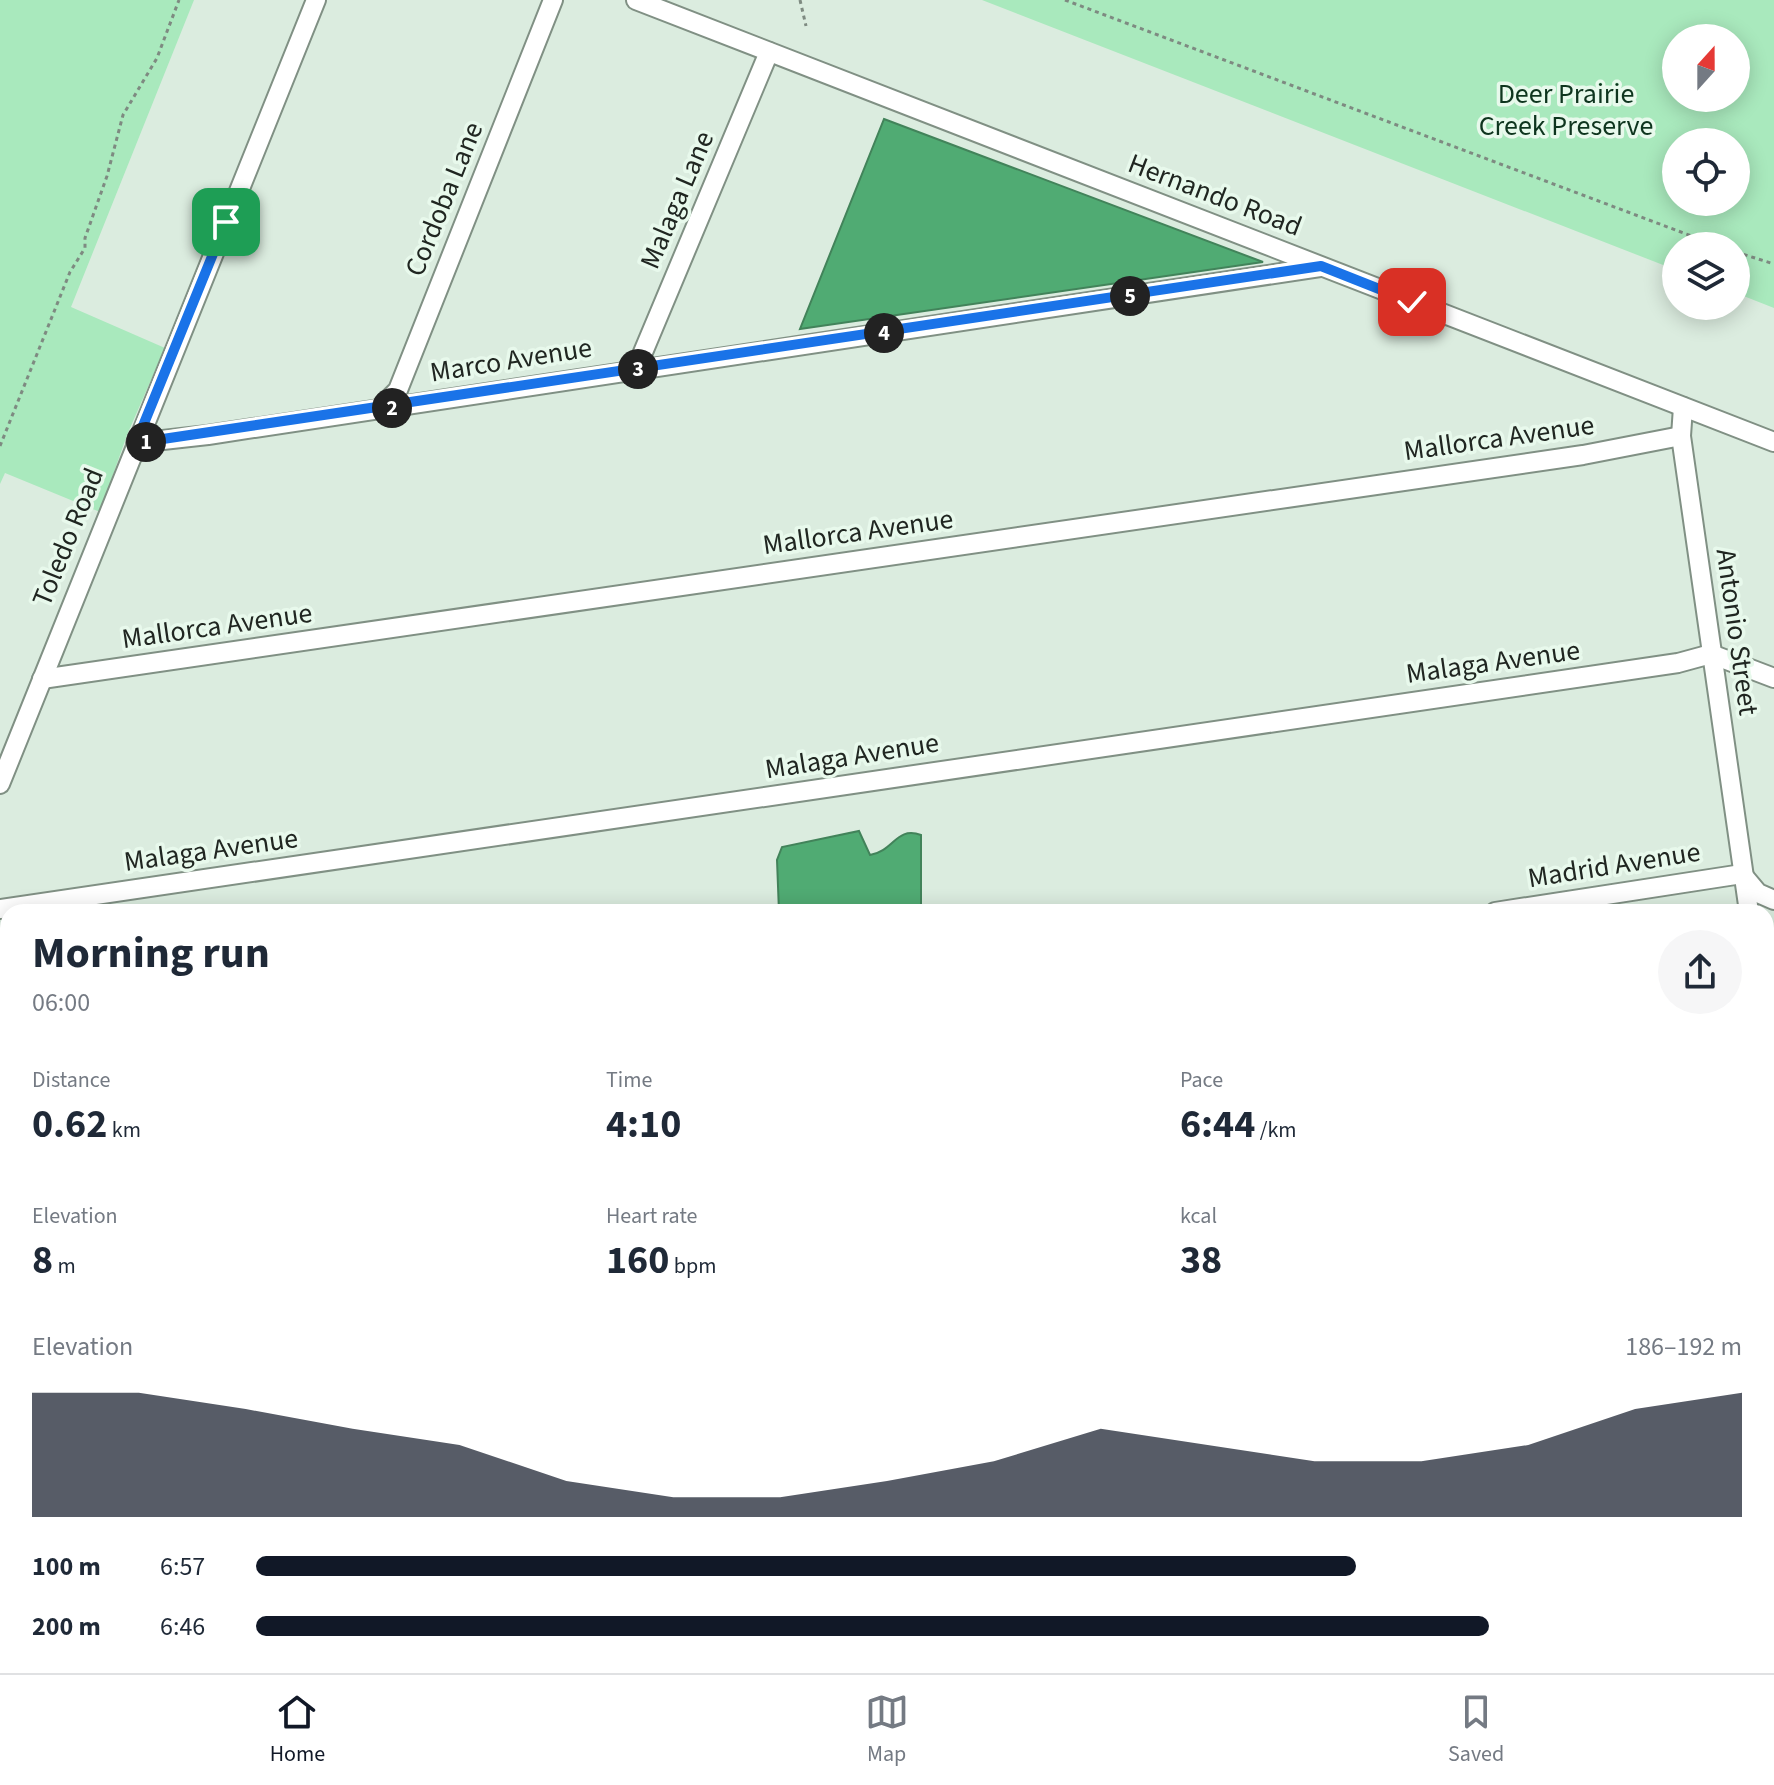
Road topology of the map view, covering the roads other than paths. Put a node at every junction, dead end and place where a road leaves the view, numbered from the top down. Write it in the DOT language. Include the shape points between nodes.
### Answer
graph roads {
  1 [pos="316,0"];
  2 [pos="553,0"];
  3 [pos="636,0"];
  4 [pos="769,52"];
  5 [pos="1321,266"];
  6 [pos="636,369"];
  7 [pos="1683,407"];
  8 [pos="377,410"];
  9 [pos="1681,436"];
  10 [pos="1774,442"];
  11 [pos="136,443"];
  12 [pos="1711,654"];
  13 [pos="1774,678"];
  14 [pos="42,679"];
  15 [pos="0,784"];
  16 [pos="1742,874"];
  17 [pos="1774,900"];
  18 [pos="34,904"];
  19 [pos="1547,904"];
  20 [pos="1748,904"];
  1 -- 11 [label="street, Toledo Road"];
  2 -- 8 [label="street, Cordoba Lane" via="398,390"];
  3 -- 4 [label="street, Hernando Road"];
  4 -- 5 [label="street, Hernando Road"];
  4 -- 6 [label="street, Malaga Lane"];
  5 -- 6 [label="street, Marco Avenue"];
  5 -- 7 [label="street, Hernando Road"];
  6 -- 8 [label="street, Marco Avenue"];
  7 -- 9 [label="street, Antonio Street"];
  7 -- 10 [label="street, Hernando Road"];
  8 -- 11 [label="street, Marco Avenue"];
  9 -- 12 [label="street, Antonio Street"];
  9 -- 14 [label="street, Mallorca Avenue" via="1567,457"];
  11 -- 14 [label="street, Toledo Road"];
  12 -- 13 [label="street"];
  12 -- 16 [label="street, Antonio Street"];
  12 -- 18 [label="street, Malaga Avenue" via="1678,663"];
  14 -- 15 [label="street, Toledo Road"];
  16 -- 17 [label="street" via="1758,893"];
  16 -- 19 [label="street, Madrid Avenue"];
  16 -- 20 [label="street, Antonio Street"];
}
